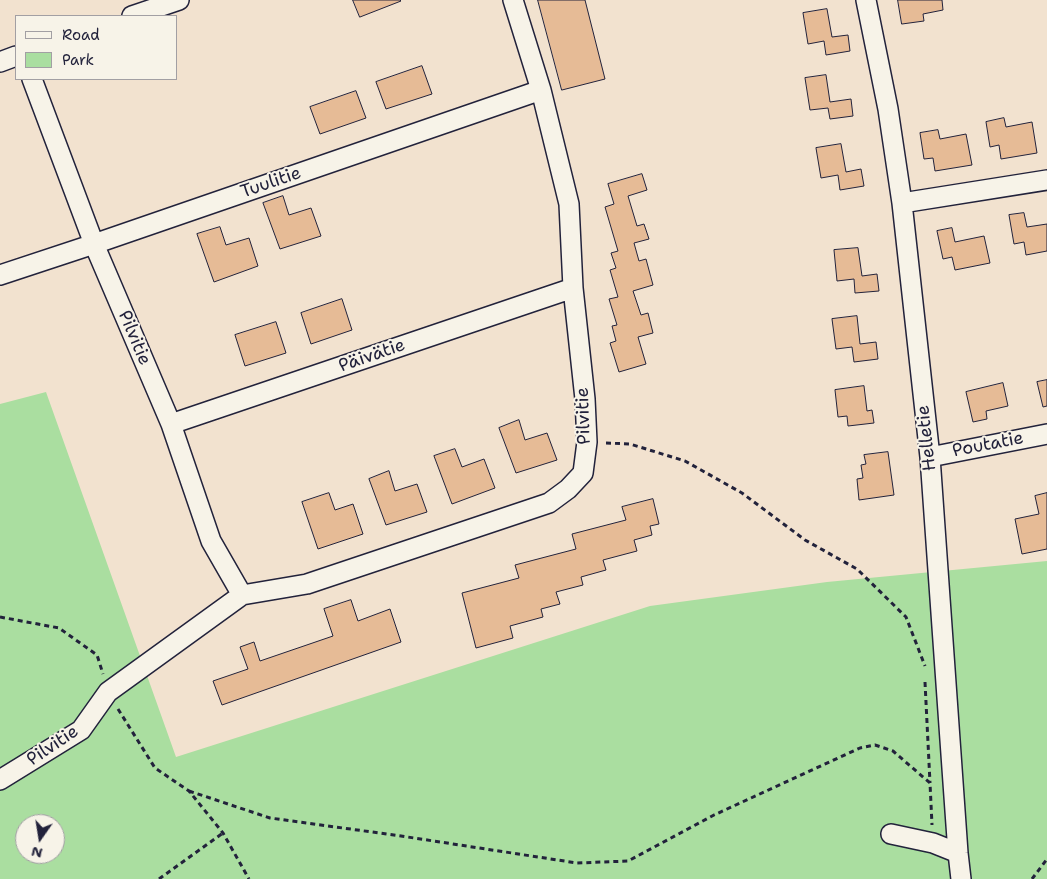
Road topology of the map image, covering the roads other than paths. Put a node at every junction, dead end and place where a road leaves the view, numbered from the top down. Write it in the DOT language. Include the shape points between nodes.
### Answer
graph roads {
  1 [pos="179,0"];
  2 [pos="514,0"];
  3 [pos="866,0"];
  4 [pos="135,15"];
  5 [pos="15,56"];
  6 [pos="0,62"];
  7 [pos="32,80"];
  8 [pos="541,90"];
  9 [pos="1047,180"];
  10 [pos="902,203"];
  11 [pos="94,244"];
  12 [pos="0,275"];
  13 [pos="573,288"];
  14 [pos="171,424"];
  15 [pos="1047,434"];
  16 [pos="930,457"];
  17 [pos="242,595"];
  18 [pos="0,780"];
  19 [pos="891,834"];
  20 [pos="958,853"];
  21 [pos="962,879"];
  1 -- 4 [label="street"];
  2 -- 8 [label="street, Pilvitie"];
  3 -- 10 [label="street, Helletie" via="888,109"];
  5 -- 6 [label="street"];
  7 -- 11 [label="street, Pilvitie"];
  8 -- 11 [label="street, Tuulitie"];
  8 -- 13 [label="street, Pilvitie" via="569,204"];
  9 -- 10 [label="street"];
  10 -- 16 [label="street, Helletie"];
  11 -- 12 [label="street, Tuulitie"];
  11 -- 14 [label="street, Pilvitie"];
  13 -- 14 [label="street, Päivätie"];
  13 -- 17 [label="street, Pilvitie" via="587,442 583,473 568,489 548,503 307,584"];
  14 -- 17 [label="street, Pilvitie" via="211,541"];
  15 -- 16 [label="street, Poutatie"];
  16 -- 20 [label="street, Helletie"];
  17 -- 18 [label="street, Pilvitie" via="108,692 81,730"];
  19 -- 20 [label="street" via="933,843"];
  20 -- 21 [label="street, Helletie"];
}
